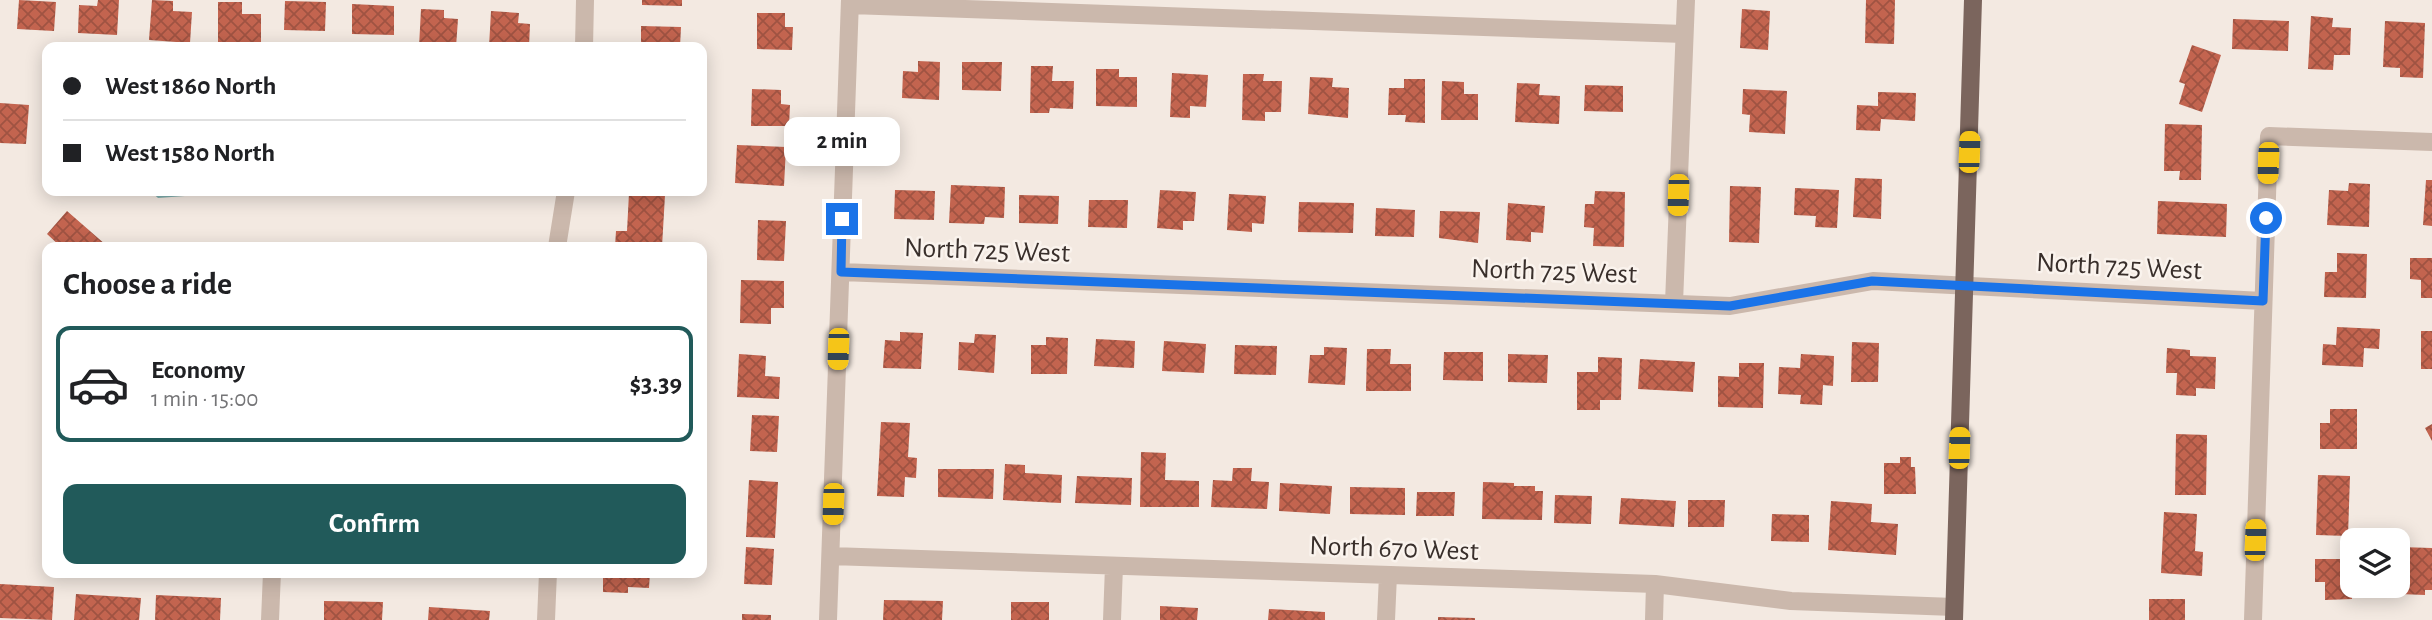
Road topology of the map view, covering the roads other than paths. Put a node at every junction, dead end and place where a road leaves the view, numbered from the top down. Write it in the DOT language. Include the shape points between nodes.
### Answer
graph roads {
  1 [pos="585,0"];
  2 [pos="1686,0"];
  3 [pos="1973,0"];
  4 [pos="850,2"];
  5 [pos="1684,34"];
  6 [pos="584,42"];
  7 [pos="2432,142"];
  8 [pos="565,196"];
  9 [pos="558,242"];
  10 [pos="841,272"];
  11 [pos="1965,286"];
  12 [pos="2263,301"];
  13 [pos="1674,303"];
  14 [pos="831,556"];
  15 [pos="1114,566"];
  16 [pos="1388,575"];
  17 [pos="272,578"];
  18 [pos="548,578"];
  19 [pos="1655,584"];
  20 [pos="1954,613"];
  21 [pos="270,620"];
  22 [pos="546,620"];
  23 [pos="828,620"];
  24 [pos="1112,620"];
  25 [pos="1386,620"];
  26 [pos="1654,620"];
  27 [pos="2253,620"];
  1 -- 6 [label="street"];
  2 -- 5 [label="street"];
  3 -- 11 [label="main road"];
  4 -- 5 [label="street"];
  4 -- 10 [label="street"];
  5 -- 13 [label="street"];
  7 -- 12 [label="street" via="2269,136"];
  8 -- 9 [label="street"];
  10 -- 13 [label="street, North 725 West"];
  10 -- 14 [label="street"];
  11 -- 12 [label="street, North 725 West"];
  11 -- 13 [label="street, North 725 West" via="1872,281 1730,306"];
  11 -- 20 [label="main road"];
  12 -- 27 [label="street"];
  14 -- 15 [label="street, North 670 West"];
  14 -- 23 [label="street"];
  15 -- 16 [label="street, North 670 West"];
  15 -- 24 [label="street"];
  16 -- 19 [label="street, North 670 West"];
  16 -- 25 [label="street"];
  17 -- 21 [label="street"];
  18 -- 22 [label="street"];
  19 -- 20 [label="street, North 670 West" via="1791,601"];
  19 -- 26 [label="street"];
}
